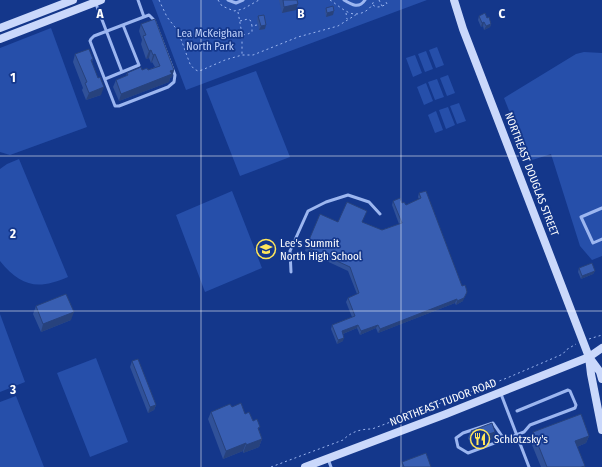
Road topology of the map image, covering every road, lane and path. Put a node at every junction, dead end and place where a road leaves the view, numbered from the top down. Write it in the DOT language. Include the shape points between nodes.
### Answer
graph roads {
  1 [pos="73,0"];
  2 [pos="138,0"];
  3 [pos="159,0"];
  4 [pos="218,0"];
  5 [pos="228,0"];
  6 [pos="244,0"];
  7 [pos="259,0"];
  8 [pos="344,0"];
  9 [pos="365,0"];
  10 [pos="379,0"];
  11 [pos="385,0"];
  12 [pos="454,0"];
  13 [pos="98,1"];
  14 [pos="373,4"];
  15 [pos="382,6"];
  16 [pos="238,11"];
  17 [pos="346,12"];
  18 [pos="357,14"];
  19 [pos="144,17"];
  20 [pos="240,21"];
  21 [pos="347,21"];
  22 [pos="123,25"];
  23 [pos="257,25"];
  24 [pos="252,26"];
  25 [pos="0,28"];
  26 [pos="107,31"];
  27 [pos="242,35"];
  28 [pos="0,39"];
  29 [pos="242,55"];
  30 [pos="122,72"];
  31 [pos="105,80"];
  32 [pos="602,208"];
  33 [pos="380,214"];
  34 [pos="602,239"];
  35 [pos="291,272"];
  36 [pos="602,335"];
  37 [pos="583,341"];
  38 [pos="602,348"];
  39 [pos="602,355"];
  40 [pos="589,357"];
  41 [pos="602,379"];
  42 [pos="500,392"];
  43 [pos="518,411"];
  44 [pos="602,430"];
  45 [pos="517,434"];
  46 [pos="504,439"];
  47 [pos="328,459"];
  48 [pos="271,467"];
  49 [pos="305,467"];
  50 [pos="331,467"];
  51 [pos="529,467"];
  1 -- 25 [label="main road"];
  2 -- 19 [label="lane"];
  3 -- 29 [label="path" via="167,17 178,31 194,69 202,70"];
  4 -- 16 [label="path" via="226,8"];
  5 -- 6 [label="lane" via="236,3"];
  7 -- 16 [label="path"];
  8 -- 9 [label="lane" via="357,6"];
  10 -- 15 [label="path"];
  11 -- 15 [label="path" via="387,4"];
  12 -- 37 [label="main road, NORTHEAST DOUGLAS STREET"];
  13 -- 26 [label="lane"];
  13 -- 28 [label="main road"];
  14 -- 15 [label="path" via="377,7"];
  16 -- 20 [label="path"];
  17 -- 21 [label="path"];
  18 -- 21 [label="path"];
  19 -- 22 [label="lane"];
  19 -- 31 [label="lane" via="149,16 154,20 175,75 174,82 168,88 115,106"];
  20 -- 24 [label="path" via="248,19"];
  20 -- 27 [label="path"];
  21 -- 29 [label="path" via="298,37 264,52"];
  22 -- 26 [label="lane"];
  22 -- 30 [label="lane" via="139,65"];
  23 -- 24 [label="path"];
  24 -- 27 [label="path" via="252,32"];
  26 -- 30 [label="lane"];
  26 -- 31 [label="lane" via="94,36 90,41"];
  27 -- 29 [label="path"];
  30 -- 31 [label="lane"];
  32 -- 34 [label="lane" via="581,217 593,243"];
  33 -- 35 [label="lane" via="369,202 348,195 308,211 290,251"];
  36 -- 37 [label="path"];
  37 -- 40 [label="main road, NORTHEAST DOUGLAS STREET"];
  37 -- 48 [label="path" via="563,354 508,378 372,429 349,434 343,440"];
  38 -- 40 [label="main road, NORTHEAST TUDOR ROAD"];
  39 -- 40 [label="main road, NORTHEAST TUDOR ROAD"];
  40 -- 41 [label="main road, NORTHEAST DOUGLAS STREET"];
  40 -- 42 [label="main road, NORTHEAST TUDOR ROAD"];
  40 -- 44 [label="main road, NORTHEAST DOUGLAS STREET"];
  42 -- 45 [label="lane"];
  42 -- 47 [label="main road, NORTHEAST TUDOR ROAD"];
  43 -- 45 [label="lane" via="568,390 576,405 575,408 530,425 524,432"];
  45 -- 46 [label="lane"];
  45 -- 51 [label="lane"];
  46 -- 46 [label="lane" via="468,453 458,447 456,438 463,433 493,423"];
  47 -- 49 [label="main road, NORTHEAST TUDOR ROAD"];
  47 -- 50 [label="lane"];
}
